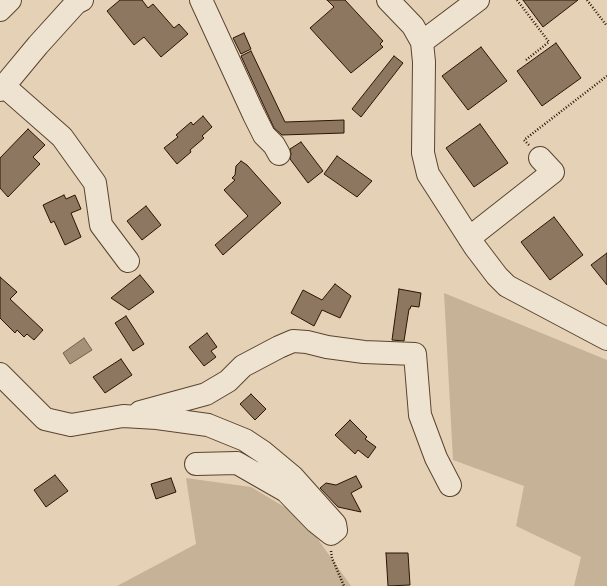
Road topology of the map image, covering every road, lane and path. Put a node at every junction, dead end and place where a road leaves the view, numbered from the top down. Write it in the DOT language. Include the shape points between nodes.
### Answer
graph roads {
  1 [pos="10,0"];
  2 [pos="82,0"];
  3 [pos="201,0"];
  4 [pos="388,0"];
  5 [pos="478,0"];
  6 [pos="518,0"];
  7 [pos="587,0"];
  8 [pos="0,10"];
  9 [pos="607,26"];
  10 [pos="422,42"];
  11 [pos="526,60"];
  12 [pos="607,76"];
  13 [pos="2,88"];
  14 [pos="279,154"];
  15 [pos="540,158"];
  16 [pos="469,238"];
  17 [pos="128,261"];
  18 [pos="607,339"];
  19 [pos="0,374"];
  20 [pos="124,416"];
  21 [pos="196,464"];
  22 [pos="450,485"];
  23 [pos="334,532"];
  24 [pos="344,586"];
  1 -- 8 [label="street"];
  2 -- 13 [label="street" via="76,3"];
  3 -- 14 [label="street" via="264,134"];
  4 -- 10 [label="street" via="413,26"];
  5 -- 10 [label="street"];
  6 -- 11 [label="path" via="549,42"];
  7 -- 9 [label="path"];
  10 -- 16 [label="street" via="423,153 428,174"];
  12 -- 15 [label="path" via="524,140"];
  13 -- 17 [label="street" via="62,137 95,183 101,225"];
  15 -- 16 [label="street" via="552,172"];
  16 -- 18 [label="street" via="507,286"];
  19 -- 20 [label="street" via="45,419 71,425"];
  20 -- 22 [label="street" via="206,394 228,382 243,366 293,342 308,342 346,350 415,354 420,415 436,458"];
  20 -- 23 [label="street" via="208,425 245,440 293,477 335,524"];
  21 -- 23 [label="street" via="237,463 286,491 316,522"];
  23 -- 24 [label="path" via="332,558"];
}
